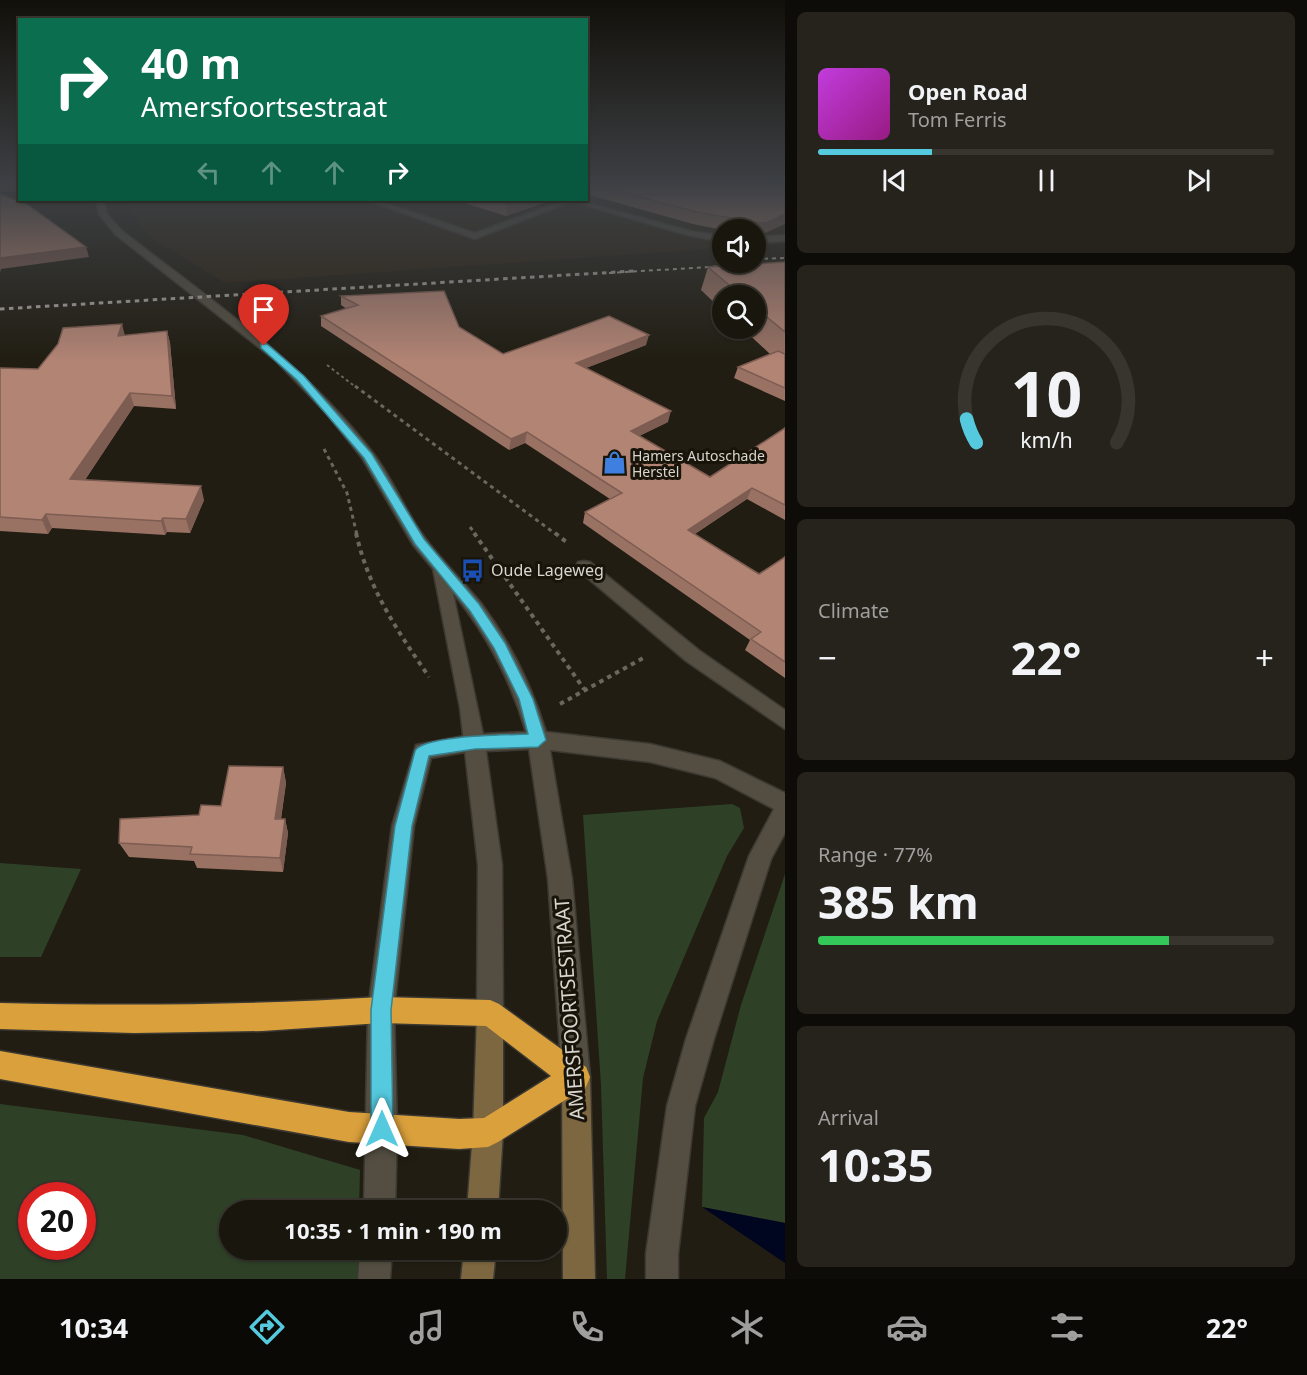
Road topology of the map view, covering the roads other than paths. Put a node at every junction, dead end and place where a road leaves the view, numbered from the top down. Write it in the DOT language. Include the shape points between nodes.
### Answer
graph roads {
  1 [pos="131,243"];
  2 [pos="585,566"];
  3 [pos="440,569"];
  4 [pos="785,721"];
  5 [pos="538,740"];
  6 [pos="475,742"];
  7 [pos="785,804"];
  8 [pos="785,811"];
  9 [pos="381,1010"];
  10 [pos="490,1013"];
  11 [pos="0,1016"];
  12 [pos="0,1065"];
  13 [pos="576,1077"];
  14 [pos="382,1129"];
  15 [pos="488,1132"];
  16 [pos="379,1200"];
  17 [pos="483,1200"];
  18 [pos="375,1260"];
  19 [pos="479,1260"];
  20 [pos="374,1279"];
  21 [pos="477,1279"];
  22 [pos="579,1279"];
  23 [pos="662,1279"];
  1 -- 3 [label="street, AMERSFOORTSESTRAAT" via="279,358 332,412 368,456"];
  2 -- 4 [label="street" via="693,656"];
  3 -- 5 [label="street, AMERSFOORTSESTRAAT" via="475,608 500,646 528,706"];
  3 -- 6 [label="street, AMERSFOORTSESTRAAT"];
  5 -- 6 [label="street"];
  5 -- 7 [label="street" via="650,753 720,770"];
  5 -- 13 [label="street, AMERSFOORTSESTRAAT" via="560,879"];
  6 -- 9 [label="street" via="423,751 404,826"];
  6 -- 10 [label="street, AMERSFOORTSESTRAAT" via="490,865"];
  8 -- 23 [label="street" via="761,856 699,1039 681,1106"];
  9 -- 10 [label="highway"];
  9 -- 11 [label="highway" via="145,1020"];
  9 -- 14 [label="street"];
  10 -- 13 [label="highway"];
  10 -- 15 [label="main road, AMERSFOORTSESTRAAT"];
  12 -- 14 [label="highway" via="338,1125"];
  13 -- 15 [label="highway"];
  13 -- 22 [label="main road, AMERSFOORTSESTRAAT"];
  14 -- 15 [label="highway"];
  14 -- 16 [label="street"];
  15 -- 17 [label="main road, AMERSFOORTSESTRAAT"];
  18 -- 20 [label="street"];
  19 -- 21 [label="main road"];
}
